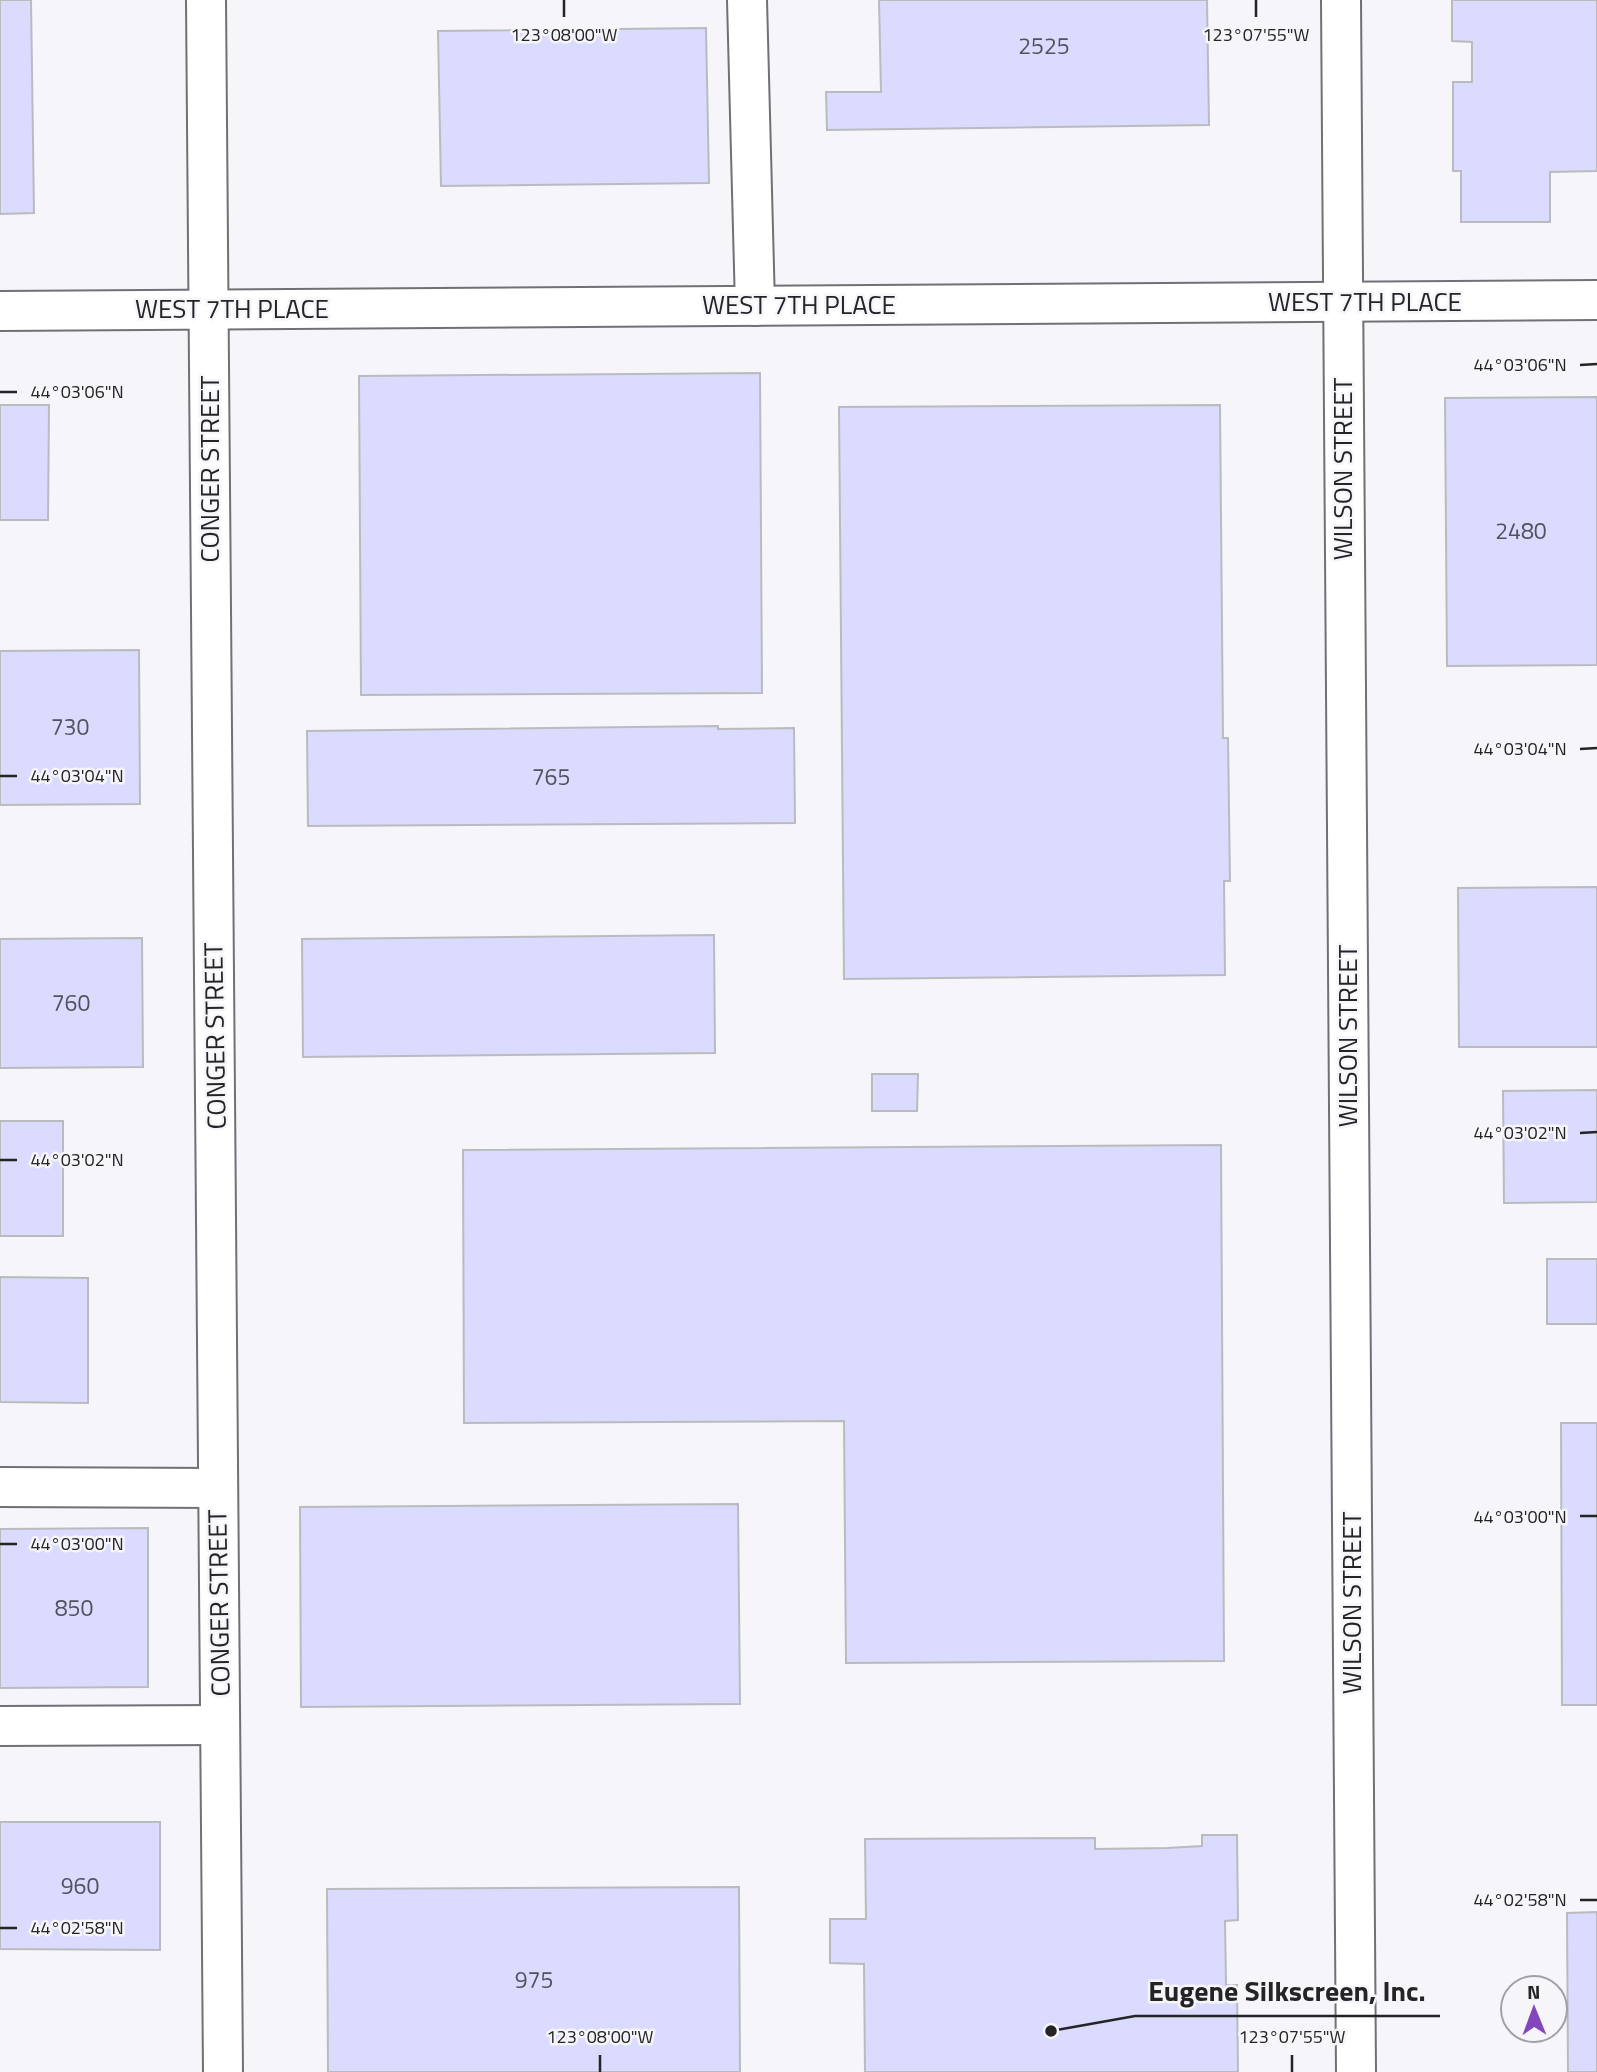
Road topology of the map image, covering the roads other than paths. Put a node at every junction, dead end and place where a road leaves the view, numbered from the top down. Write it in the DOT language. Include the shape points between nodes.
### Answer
graph roads {
  1 [pos="206,0"];
  2 [pos="747,0"];
  3 [pos="1341,0"];
  4 [pos="1597,300"];
  5 [pos="1342,302"];
  6 [pos="755,306"];
  7 [pos="209,309"];
  8 [pos="0,311"];
  9 [pos="0,1487"];
  10 [pos="218,1488"];
  11 [pos="220,1725"];
  12 [pos="0,1726"];
  13 [pos="223,2072"];
  14 [pos="1356,2072"];
  1 -- 7 [label="street, CONGER STREET"];
  2 -- 6 [label="street"];
  3 -- 5 [label="street, WILSON STREET"];
  4 -- 5 [label="street, WEST 7TH PLACE"];
  5 -- 6 [label="street, WEST 7TH PLACE"];
  5 -- 14 [label="street, WILSON STREET"];
  6 -- 7 [label="street, WEST 7TH PLACE"];
  7 -- 8 [label="street, WEST 7TH PLACE"];
  7 -- 10 [label="street, CONGER STREET"];
  9 -- 10 [label="street"];
  10 -- 11 [label="street, CONGER STREET"];
  11 -- 12 [label="street"];
  11 -- 13 [label="street, CONGER STREET"];
}
